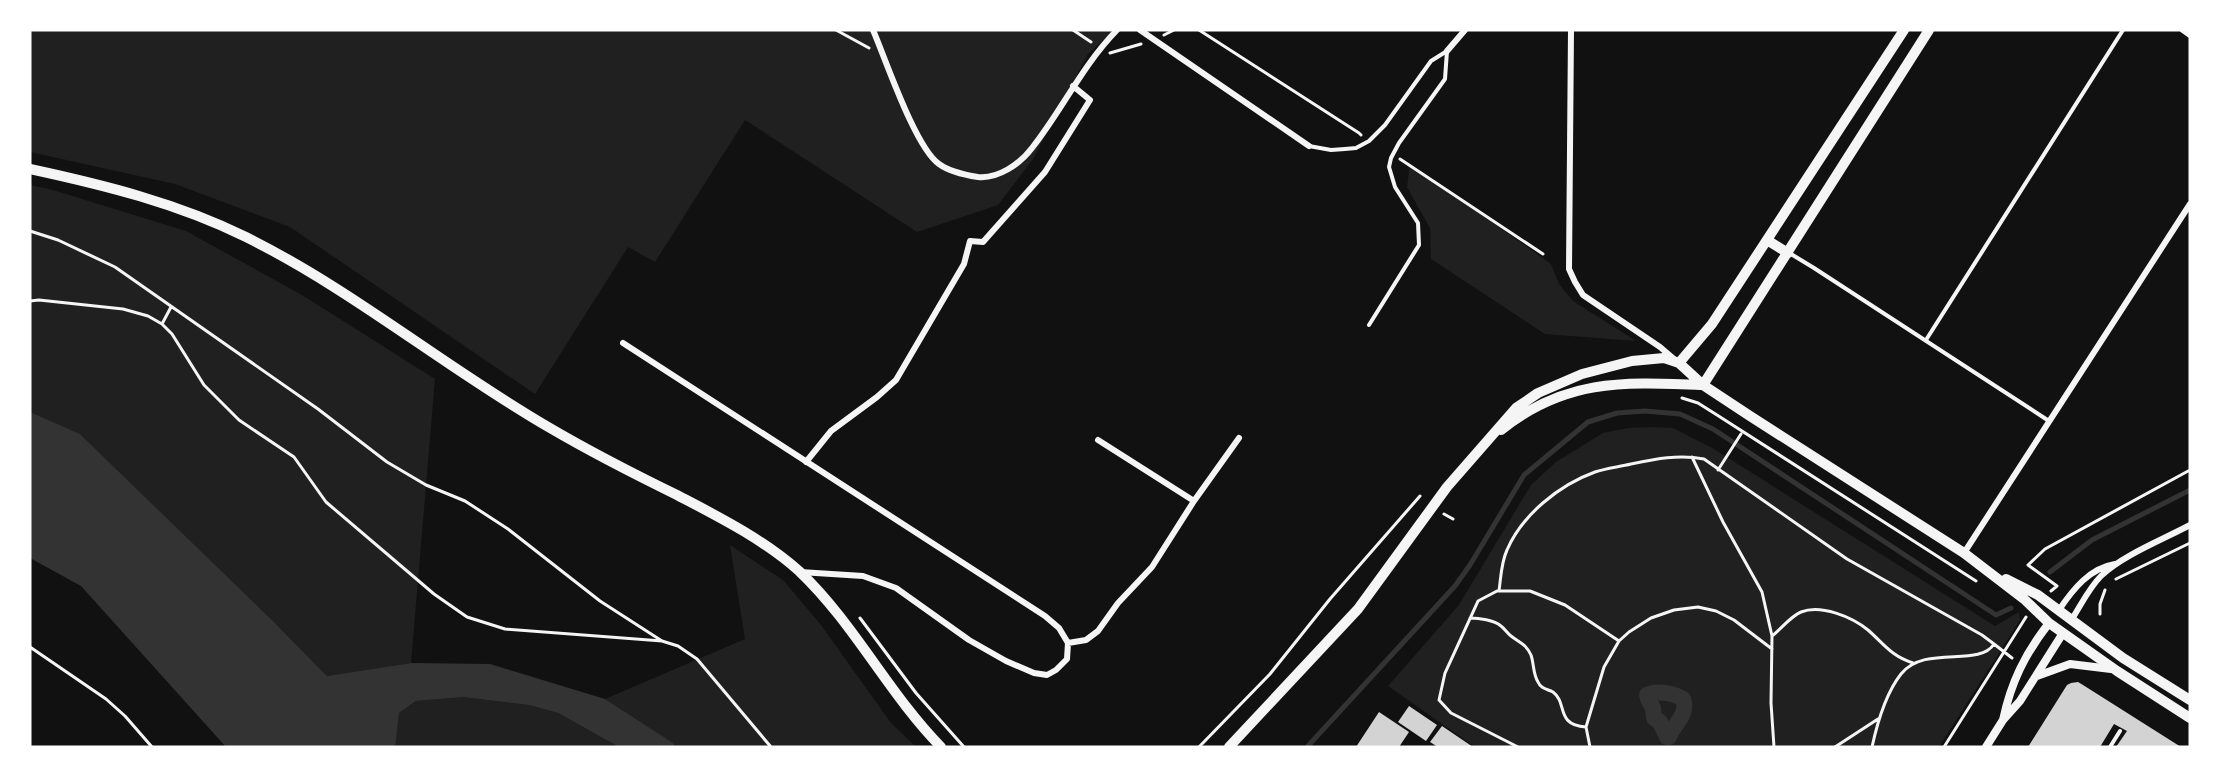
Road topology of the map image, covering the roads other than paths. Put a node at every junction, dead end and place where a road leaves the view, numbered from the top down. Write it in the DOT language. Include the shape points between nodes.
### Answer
graph roads {
  1 [pos="873,30"];
  2 [pos="1117,30"];
  3 [pos="1140,30"];
  4 [pos="1465,30"];
  5 [pos="1571,30"];
  6 [pos="1904,30"];
  7 [pos="1929,30"];
  8 [pos="2123,30"];
  9 [pos="2183,30"];
  10 [pos="2190,35"];
  11 [pos="1448,51"];
  12 [pos="1073,86"];
  13 [pos="1309,146"];
  14 [pos="30,169"];
  15 [pos="2190,204"];
  16 [pos="1767,240"];
  17 [pos="1788,253"];
  18 [pos="1369,326"];
  19 [pos="1926,340"];
  20 [pos="623,343"];
  21 [pos="1679,363"];
  22 [pos="1703,385"];
  23 [pos="2049,422"];
  24 [pos="1239,438"];
  25 [pos="1098,440"];
  26 [pos="1482,446"];
  27 [pos="806,462"];
  28 [pos="1194,501"];
  29 [pos="2190,525"];
  30 [pos="1964,553"];
  31 [pos="2119,563"];
  32 [pos="1987,569"];
  33 [pos="799,572"];
  34 [pos="2059,609"];
  35 [pos="2072,619"];
  36 [pos="2049,623"];
  37 [pos="2063,633"];
  38 [pos="1068,644"];
  39 [pos="2117,671"];
  40 [pos="2037,676"];
  41 [pos="2190,700"];
  42 [pos="2190,718"];
  43 [pos="2003,720"];
  44 [pos="2120,731"];
  45 [pos="941,747"];
  46 [pos="1229,747"];
  47 [pos="1986,747"];
  48 [pos="2110,747"];
  1 -- 12 [label="street" via="911,123 930,155 938,164 966,176 986,177 1017,163 1031,150"];
  2 -- 12 [label="street"];
  3 -- 13 [label="street"];
  4 -- 11 [label="street"];
  5 -- 21 [label="street" via="1569,269 1583,295"];
  6 -- 16 [label="main road"];
  7 -- 17 [label="main road"];
  8 -- 19 [label="lane"];
  9 -- 10 [label="street"];
  11 -- 13 [label="lane" via="1431,61 1385,124 1365,142 1356,148 1338,150"];
  11 -- 18 [label="lane" via="1445,79 1399,143 1389,167 1395,187 1418,223 1419,245"];
  12 -- 27 [label="street" via="1090,100 1045,172 983,242 970,241 964,264 896,380 831,430"];
  14 -- 33 [label="main road" via="166,204 245,237 321,279 508,403 732,525 780,555"];
  15 -- 23 [label="street"];
  16 -- 17 [label="main road"];
  16 -- 21 [label="main road" via="1712,324"];
  17 -- 19 [label="lane"];
  17 -- 22 [label="main road"];
  19 -- 23 [label="lane"];
  20 -- 27 [label="street"];
  21 -- 22 [label="main road"];
  21 -- 26 [label="main road" via="1664,358 1632,361 1563,381 1516,408"];
  22 -- 26 [label="main road" via="1622,383 1583,389 1532,410"];
  22 -- 30 [label="main road"];
  23 -- 30 [label="street"];
  24 -- 28 [label="street"];
  25 -- 28 [label="street"];
  26 -- 46 [label="main road" via="1432,506 1358,609"];
  27 -- 38 [label="street" via="1045,616 1059,628"];
  28 -- 38 [label="street" via="1152,567 1098,631 1086,640"];
  29 -- 31 [label="street"];
  30 -- 32 [label="main road"];
  31 -- 34 [label="street" via="2097,570 2083,580"];
  31 -- 35 [label="street" via="2094,584"];
  32 -- 34 [label="main road"];
  32 -- 36 [label="main road"];
  33 -- 38 [label="street" via="863,576 896,588 969,640 1034,673 1047,675 1056,670 1067,659"];
  33 -- 45 [label="main road" via="847,626"];
  34 -- 35 [label="main road"];
  34 -- 36 [label="main road"];
  35 -- 37 [label="main road"];
  35 -- 41 [label="main road" via="2123,658"];
  36 -- 37 [label="main road"];
  36 -- 43 [label="street" via="2021,665 2009,692"];
  37 -- 39 [label="main road"];
  37 -- 40 [label="street"];
  39 -- 40 [label="street" via="2070,664"];
  39 -- 42 [label="main road"];
  40 -- 43 [label="street"];
  43 -- 47 [label="street"];
  44 -- 48 [label="lane"];
}
